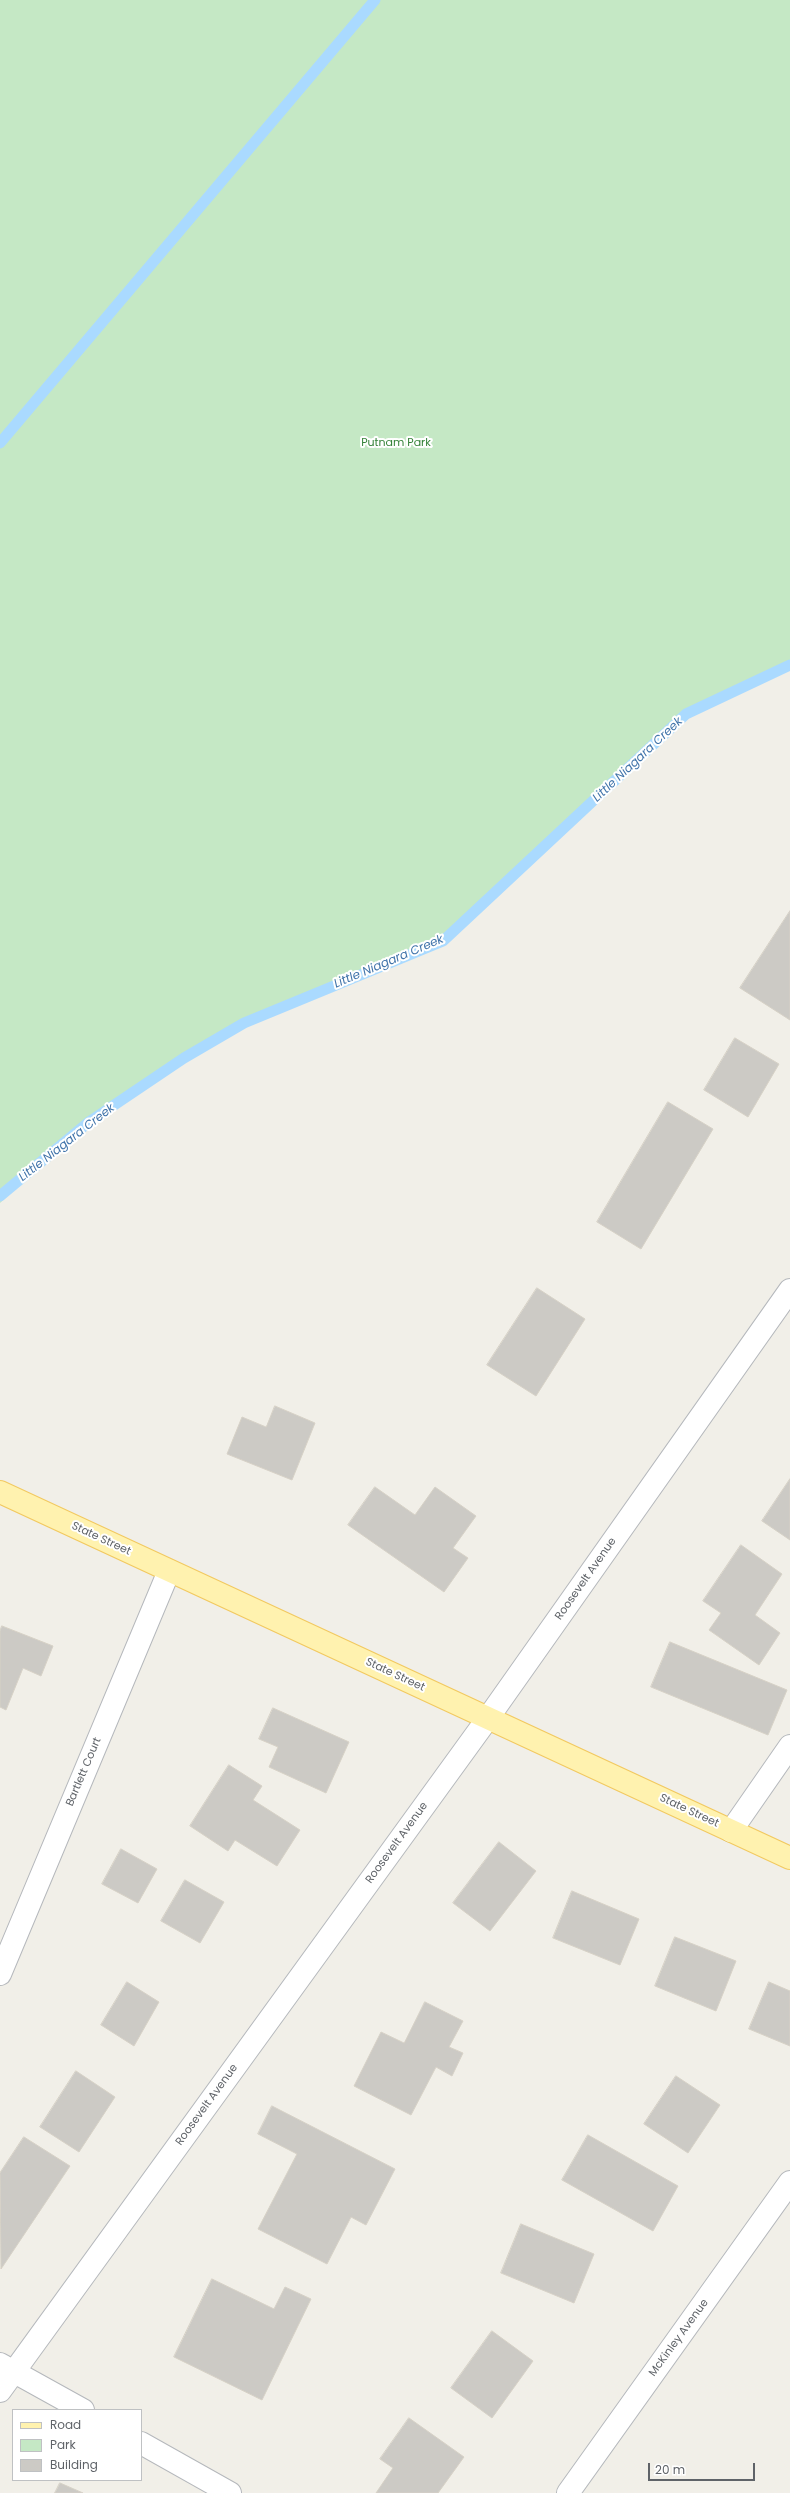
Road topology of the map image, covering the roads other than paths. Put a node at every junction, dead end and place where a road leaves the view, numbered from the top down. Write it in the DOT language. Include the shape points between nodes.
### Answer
graph roads {
  1 [pos="790,1290"];
  2 [pos="0,1492"];
  3 [pos="169,1571"];
  4 [pos="488,1718"];
  5 [pos="790,1746"];
  6 [pos="731,1831"];
  7 [pos="790,1858"];
  8 [pos="0,1974"];
  9 [pos="790,2182"];
  10 [pos="7,2368"];
  11 [pos="0,2391"];
  12 [pos="81,2409"];
  13 [pos="142,2444"];
  14 [pos="230,2493"];
  15 [pos="568,2493"];
  1 -- 4 [label="street, Roosevelt Avenue"];
  2 -- 3 [label="main road, State Street"];
  3 -- 4 [label="main road, State Street"];
  3 -- 8 [label="street, Bartlett Court"];
  4 -- 6 [label="main road, State Street"];
  4 -- 10 [label="street, Roosevelt Avenue"];
  5 -- 6 [label="street"];
  6 -- 7 [label="main road, State Street"];
  9 -- 15 [label="street, McKinley Avenue"];
  10 -- 11 [label="street, Roosevelt Avenue"];
  10 -- 12 [label="street"];
  13 -- 14 [label="street"];
}
